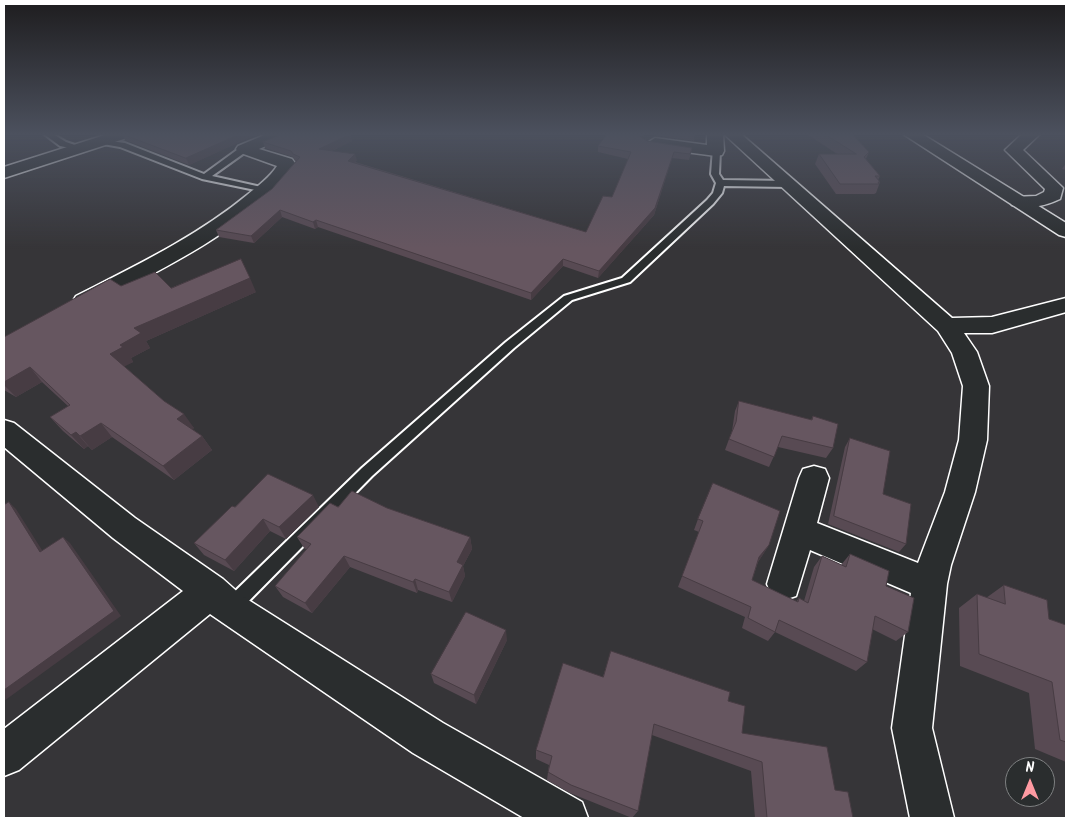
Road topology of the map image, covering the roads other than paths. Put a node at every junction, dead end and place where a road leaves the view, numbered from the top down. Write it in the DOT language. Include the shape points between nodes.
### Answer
graph roads {
  1 [pos="195,172"];
  2 [pos="210,172"];
  3 [pos="282,172"];
  4 [pos="715,172"];
  5 [pos="775,172"];
  6 [pos="973,172"];
  7 [pos="1037,172"];
  8 [pos="205,176"];
  9 [pos="720,183"];
  10 [pos="788,184"];
  11 [pos="265,189"];
  12 [pos="1019,201"];
  13 [pos="1066,231"];
  14 [pos="1066,305"];
  15 [pos="68,309"];
  16 [pos="946,326"];
  17 [pos="4,431"];
  18 [pos="814,478"];
  19 [pos="799,530"];
  20 [pos="784,584"];
  21 [pos="930,584"];
  22 [pos="220,600"];
  23 [pos="4,755"];
  24 [pos="566,818"];
  25 [pos="932,818"];
  1 -- 8 [label="lane"];
  2 -- 8 [label="lane"];
  3 -- 11 [label="street"];
  4 -- 9 [label="lane"];
  5 -- 10 [label="street"];
  6 -- 12 [label="street"];
  7 -- 12 [label="street" via="1054,188 1053,195 1039,202"];
  8 -- 11 [label="lane"];
  9 -- 10 [label="lane"];
  9 -- 22 [label="lane" via="710,202 626,280 568,298 510,345"];
  10 -- 16 [label="street"];
  11 -- 15 [label="street" via="181,248"];
  12 -- 13 [label="street"];
  14 -- 16 [label="street" via="992,325"];
  16 -- 21 [label="street" via="964,352 976,386 973,440"];
  17 -- 22 [label="street"];
  18 -- 19 [label="street"];
  19 -- 20 [label="street"];
  19 -- 21 [label="street"];
  21 -- 25 [label="street" via="912,728"];
  22 -- 23 [label="street"];
  22 -- 24 [label="street" via="428,738"];
}
